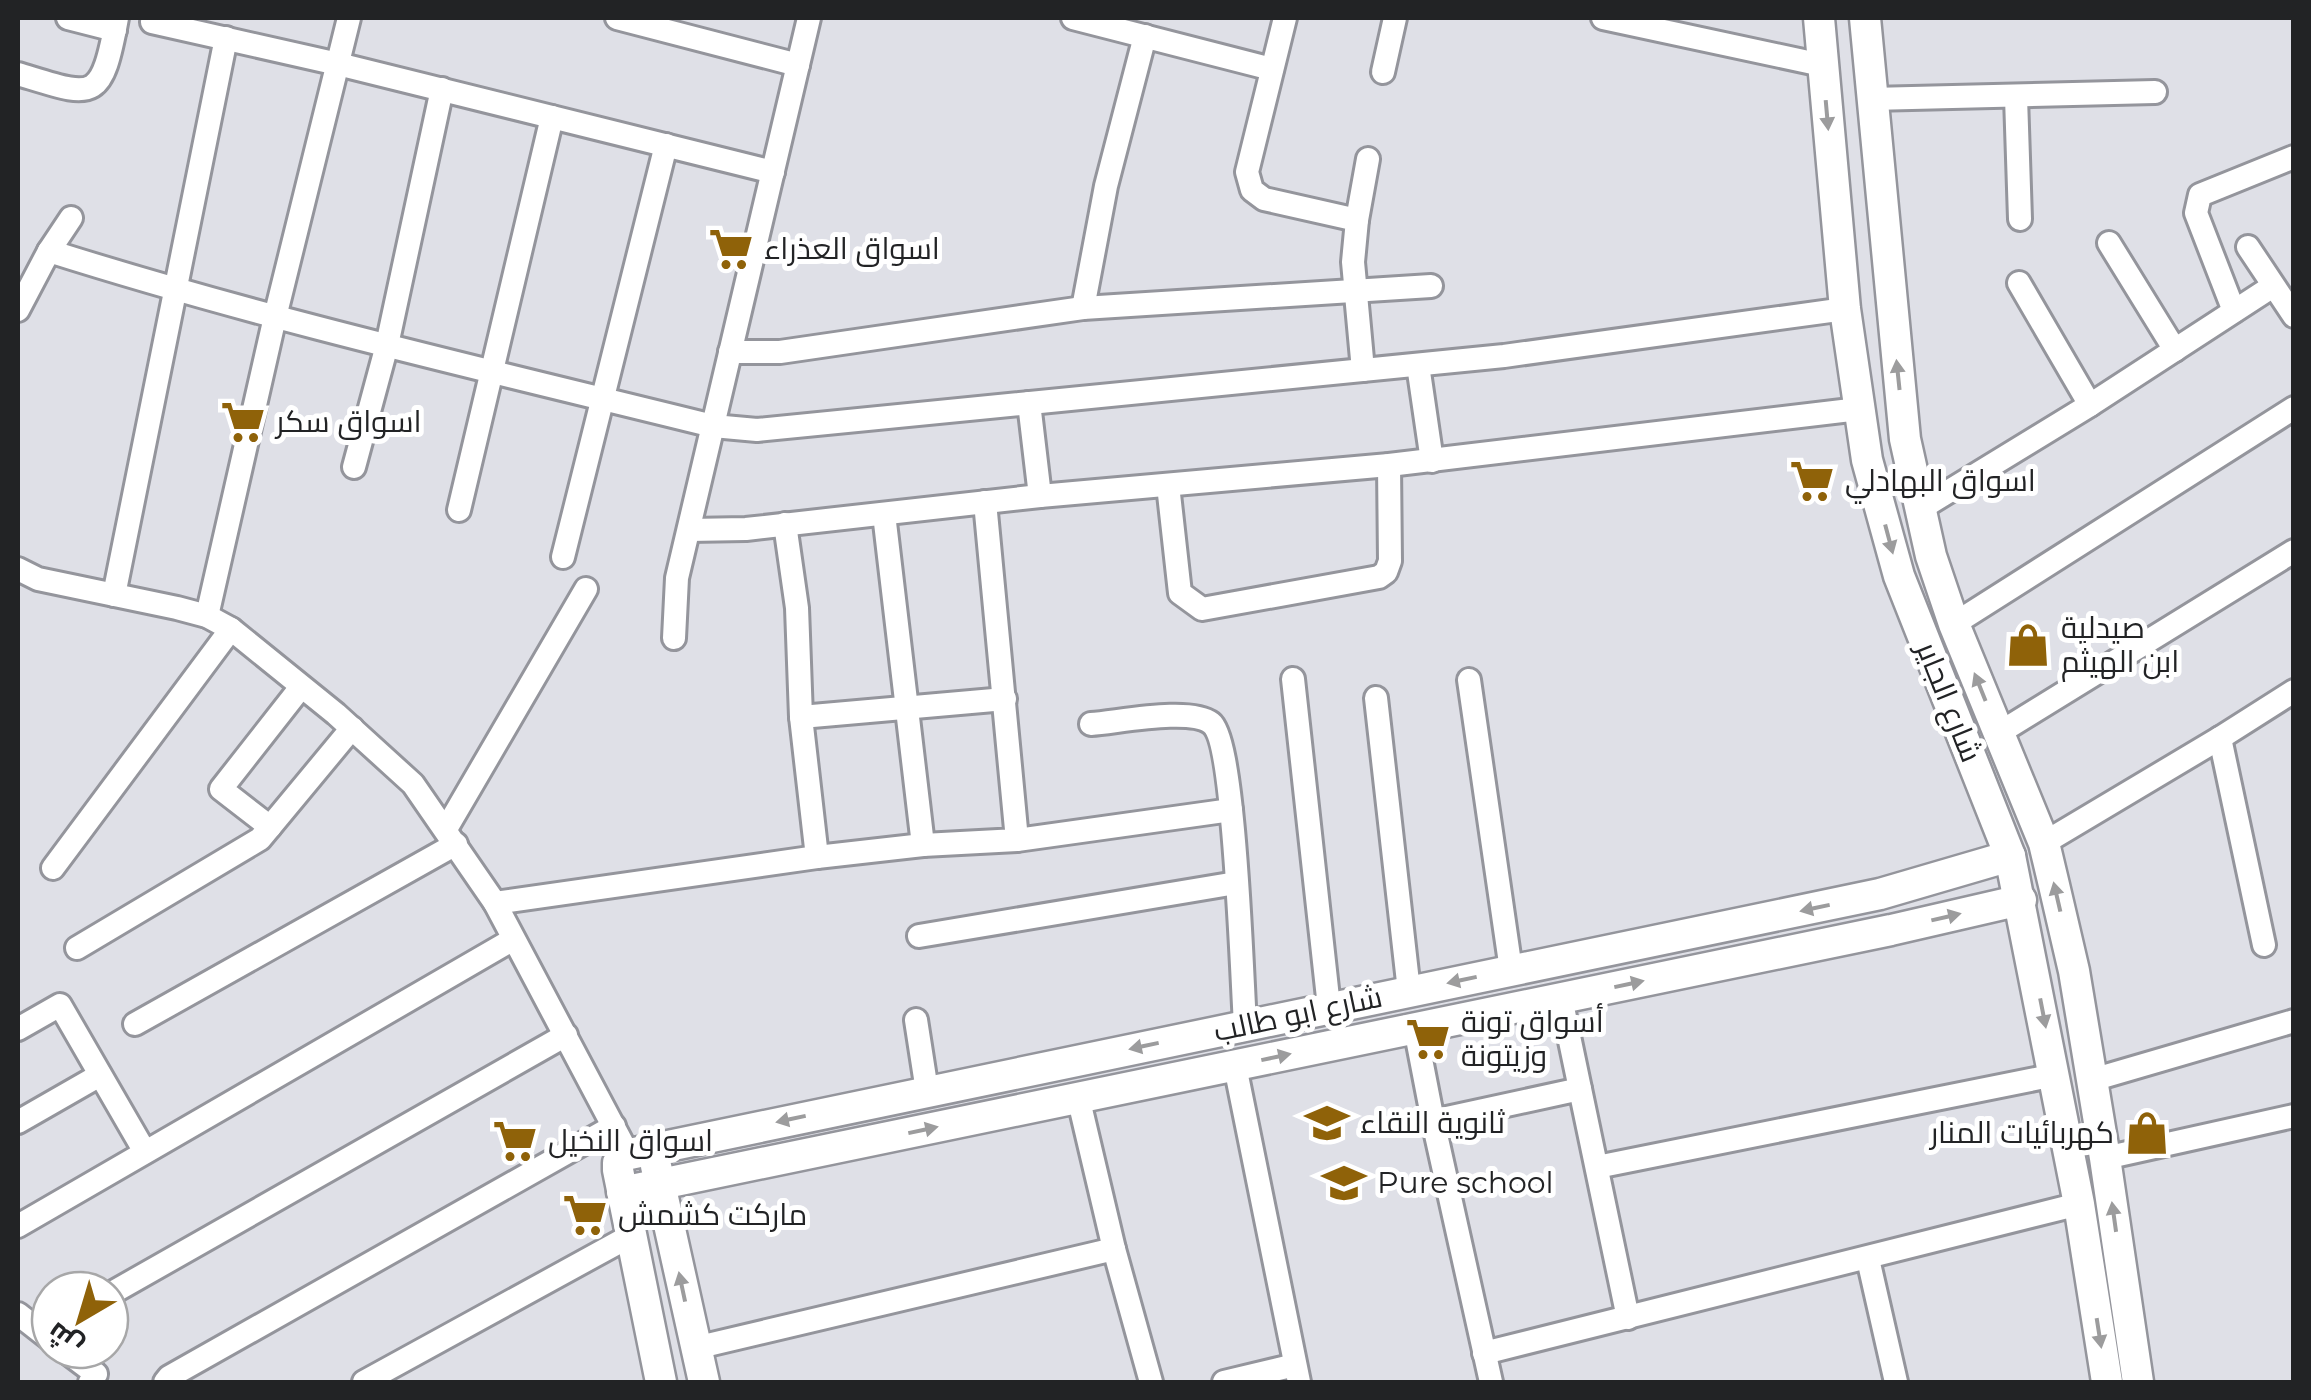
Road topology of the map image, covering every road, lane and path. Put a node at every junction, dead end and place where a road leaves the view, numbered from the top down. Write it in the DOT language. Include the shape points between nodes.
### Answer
graph roads {
  1 [pos="68,18"];
  2 [pos="349,18"];
  3 [pos="617,18"];
  4 [pos="809,18"];
  5 [pos="1074,18"];
  6 [pos="1284,18"];
  7 [pos="1395,18"];
  8 [pos="1603,18"];
  9 [pos="1819,18"];
  10 [pos="1865,18"];
  11 [pos="152,22"];
  12 [pos="116,24"];
  13 [pos="1145,36"];
  14 [pos="226,38"];
  15 [pos="338,64"];
  16 [pos="798,65"];
  17 [pos="1822,65"];
  18 [pos="1272,70"];
  19 [pos="1383,72"];
  20 [pos="18,74"];
  21 [pos="442,89"];
  22 [pos="2155,92"];
  23 [pos="2016,97"];
  24 [pos="1871,99"];
  25 [pos="552,117"];
  26 [pos="666,145"];
  27 [pos="2294,157"];
  28 [pos="1368,159"];
  29 [pos="773,172"];
  30 [pos="72,218"];
  31 [pos="2020,218"];
  32 [pos="1357,220"];
  33 [pos="2109,243"];
  34 [pos="2248,247"];
  35 [pos="49,251"];
  36 [pos="2019,283"];
  37 [pos="1431,286"];
  38 [pos="2273,286"];
  39 [pos="173,290"];
  40 [pos="1356,290"];
  41 [pos="1083,308"];
  42 [pos="1845,308"];
  43 [pos="1891,308"];
  44 [pos="18,310"];
  45 [pos="2234,312"];
  46 [pos="275,316"];
  47 [pos="2294,316"];
  48 [pos="387,344"];
  49 [pos="2175,350"];
  50 [pos="730,352"];
  51 [pos="1418,364"];
  52 [pos="1362,370"];
  53 [pos="494,371"];
  54 [pos="604,399"];
  55 [pos="1029,403"];
  56 [pos="2090,405"];
  57 [pos="2294,408"];
  58 [pos="1859,409"];
  59 [pos="713,426"];
  60 [pos="1432,461"];
  61 [pos="1389,466"];
  62 [pos="354,468"];
  63 [pos="1168,484"];
  64 [pos="1040,496"];
  65 [pos="985,502"];
  66 [pos="1920,509"];
  67 [pos="459,510"];
  68 [pos="884,514"];
  69 [pos="785,524"];
  70 [pos="689,530"];
  71 [pos="2294,551"];
  72 [pos="563,557"];
  73 [pos="18,569"];
  74 [pos="586,589"];
  75 [pos="114,595"];
  76 [pos="207,616"];
  77 [pos="1954,624"];
  78 [pos="231,630"];
  79 [pos="674,638"];
  80 [pos="1293,678"];
  81 [pos="1469,680"];
  82 [pos="302,687"];
  83 [pos="2294,691"];
  84 [pos="1376,698"];
  85 [pos="1005,699"];
  86 [pos="907,707"];
  87 [pos="801,717"];
  88 [pos="1091,724"];
  89 [pos="352,728"];
  90 [pos="1999,733"];
  91 [pos="2220,738"];
  92 [pos="1231,810"];
  93 [pos="270,828"];
  94 [pos="451,836"];
  95 [pos="1017,840"];
  96 [pos="2044,843"];
  97 [pos="924,845"];
  98 [pos="817,856"];
  99 [pos="2010,856"];
  100 [pos="53,868"];
  101 [pos="1236,883"];
  102 [pos="1880,894"];
  103 [pos="2021,900"];
  104 [pos="495,903"];
  105 [pos="1892,930"];
  106 [pos="918,936"];
  107 [pos="512,940"];
  108 [pos="2264,944"];
  109 [pos="77,948"];
  110 [pos="1511,970"];
  111 [pos="1409,991"];
  112 [pos="1562,998"];
  113 [pos="1328,1007"];
  114 [pos="916,1020"];
  115 [pos="2294,1021"];
  116 [pos="135,1024"];
  117 [pos="1245,1024"];
  118 [pos="1416,1028"];
  119 [pos="18,1029"];
  120 [pos="566,1035"];
  121 [pos="1236,1066"];
  122 [pos="100,1075"];
  123 [pos="2054,1075"];
  124 [pos="2092,1080"];
  125 [pos="1580,1088"];
  126 [pos="927,1090"];
  127 [pos="1080,1105"];
  128 [pos="846,1108"];
  129 [pos="2294,1116"];
  130 [pos="1432,1121"];
  131 [pos="18,1122"];
  132 [pos="632,1143"];
  133 [pos="855,1144"];
  134 [pos="146,1152"];
  135 [pos="2105,1158"];
  136 [pos="1596,1167"];
  137 [pos="660,1184"];
  138 [pos="622,1192"];
  139 [pos="2079,1204"];
  140 [pos="18,1226"];
  141 [pos="632,1235"];
  142 [pos="1114,1250"];
  143 [pos="1868,1259"];
  144 [pos="130,1283"];
  145 [pos="1628,1318"];
  146 [pos="695,1348"];
  147 [pos="1484,1352"];
  148 [pos="1297,1374"];
  149 [pos="165,1382"];
  150 [pos="364,1382"];
  151 [pos="661,1382"];
  152 [pos="704,1382"];
  153 [pos="1151,1382"];
  154 [pos="1224,1382"];
  155 [pos="1491,1382"];
  156 [pos="1896,1382"];
  157 [pos="2107,1382"];
  158 [pos="2138,1382"];
  1 -- 12 [label="street"];
  2 -- 15 [label="street"];
  3 -- 16 [label="street"];
  4 -- 16 [label="street"];
  5 -- 13 [label="street"];
  6 -- 18 [label="street"];
  7 -- 19 [label="street"];
  8 -- 17 [label="street"];
  9 -- 17 [label="street, شارع الجاير"];
  10 -- 24 [label="street, شارع الجاير"];
  11 -- 14 [label="street"];
  12 -- 20 [label="street" via="91,90"];
  13 -- 18 [label="street"];
  13 -- 41 [label="street"];
  14 -- 15 [label="street"];
  14 -- 39 [label="street"];
  15 -- 21 [label="street"];
  15 -- 46 [label="street"];
  16 -- 29 [label="street"];
  17 -- 42 [label="street, شارع الجاير, one-way"];
  18 -- 32 [label="street" via="1247,172 1252,190 1264,199"];
  21 -- 25 [label="street"];
  21 -- 48 [label="street"];
  22 -- 23 [label="street"];
  23 -- 24 [label="street"];
  23 -- 31 [label="street"];
  24 -- 43 [label="street, شارع الجاير"];
  25 -- 26 [label="street"];
  25 -- 53 [label="street"];
  26 -- 29 [label="street"];
  26 -- 54 [label="street"];
  27 -- 45 [label="street" via="2200,195 2197,202"];
  28 -- 32 [label="street"];
  29 -- 50 [label="street"];
  30 -- 35 [label="street"];
  32 -- 40 [label="street"];
  33 -- 49 [label="street"];
  34 -- 38 [label="street"];
  35 -- 39 [label="street"];
  35 -- 44 [label="street"];
  36 -- 56 [label="street"];
  37 -- 40 [label="street"];
  38 -- 45 [label="street"];
  38 -- 47 [label="street"];
  39 -- 46 [label="street"];
  39 -- 75 [label="street"];
  40 -- 41 [label="street"];
  40 -- 52 [label="street"];
  41 -- 50 [label="street" via="780,352"];
  42 -- 43 [label="street"];
  42 -- 51 [label="street"];
  42 -- 58 [label="street, شارع الجاير"];
  66 -- 43 [label="street, شارع الجاير, one-way"];
  45 -- 49 [label="street"];
  46 -- 48 [label="street"];
  46 -- 76 [label="street"];
  48 -- 53 [label="street"];
  48 -- 62 [label="street"];
  49 -- 56 [label="street"];
  50 -- 59 [label="street"];
  51 -- 52 [label="street"];
  51 -- 60 [label="street"];
  52 -- 55 [label="street"];
  53 -- 54 [label="street"];
  53 -- 67 [label="street"];
  54 -- 59 [label="street"];
  54 -- 72 [label="street"];
  55 -- 59 [label="street" via="757,430"];
  55 -- 64 [label="street"];
  56 -- 66 [label="street"];
  57 -- 77 [label="street"];
  58 -- 60 [label="street"];
  58 -- 99 [label="street, شارع الجاير, one-way" via="1899,576"];
  59 -- 70 [label="street"];
  60 -- 61 [label="street"];
  61 -- 63 [label="street"];
  61 -- 63 [label="street" via="1390,562 1379,578 1202,609 1180,593"];
  63 -- 64 [label="street"];
  64 -- 65 [label="street"];
  65 -- 68 [label="street"];
  65 -- 85 [label="street"];
  66 -- 77 [label="street, شارع الجاير"];
  68 -- 69 [label="street"];
  68 -- 86 [label="street"];
  69 -- 70 [label="street"];
  69 -- 87 [label="street" via="797,608"];
  70 -- 79 [label="street" via="677,578"];
  71 -- 90 [label="street"];
  73 -- 75 [label="street"];
  74 -- 94 [label="street"];
  75 -- 76 [label="street"];
  76 -- 78 [label="street"];
  90 -- 77 [label="street, شارع الجاير, one-way"];
  78 -- 82 [label="street"];
  78 -- 100 [label="street"];
  80 -- 113 [label="street"];
  81 -- 110 [label="street"];
  82 -- 89 [label="street"];
  82 -- 93 [label="street" via="221,789"];
  83 -- 91 [label="street"];
  84 -- 111 [label="street"];
  85 -- 86 [label="street"];
  85 -- 95 [label="street"];
  86 -- 87 [label="street"];
  86 -- 97 [label="street"];
  87 -- 98 [label="street"];
  88 -- 92 [label="street" via="1196,715 1214,725 1222,738"];
  89 -- 93 [label="street"];
  89 -- 94 [label="street" via="413,784"];
  90 -- 96 [label="street, شارع الجاير"];
  91 -- 96 [label="street"];
  91 -- 108 [label="street"];
  92 -- 95 [label="street"];
  92 -- 101 [label="street"];
  93 -- 109 [label="street"];
  94 -- 104 [label="street"];
  94 -- 116 [label="street"];
  95 -- 97 [label="street"];
  124 -- 96 [label="street, شارع الجاير, one-way"];
  97 -- 98 [label="street"];
  98 -- 104 [label="street"];
  99 -- 102 [label="street, شارع ابو طالب"];
  99 -- 103 [label="street, شارع الجاير"];
  101 -- 106 [label="street"];
  101 -- 117 [label="street"];
  102 -- 105 [label="street"];
  102 -- 110 [label="street, شارع ابو طالب, one-way"];
  105 -- 103 [label="street, شارع ابو طالب, one-way"];
  103 -- 123 [label="street, شارع الجاير, one-way"];
  104 -- 107 [label="street"];
  112 -- 105 [label="street, شارع ابو طالب, one-way"];
  107 -- 120 [label="street"];
  107 -- 134 [label="street"];
  110 -- 111 [label="street, شارع ابو طالب, one-way"];
  111 -- 113 [label="street, شارع ابو طالب"];
  112 -- 118 [label="street, شارع ابو طالب"];
  112 -- 125 [label="street"];
  113 -- 117 [label="street, شارع ابو طالب"];
  114 -- 126 [label="street"];
  115 -- 124 [label="street"];
  117 -- 126 [label="street, شارع ابو طالب, one-way"];
  121 -- 118 [label="street, شارع ابو طالب, one-way"];
  118 -- 130 [label="street"];
  119 -- 122 [label="street" via="60,1005"];
  120 -- 132 [label="street"];
  120 -- 144 [label="street"];
  133 -- 121 [label="street, شارع ابو طالب, one-way"];
  121 -- 148 [label="street"];
  122 -- 131 [label="street"];
  122 -- 134 [label="street"];
  123 -- 136 [label="street"];
  123 -- 139 [label="street, شارع الجاير"];
  124 -- 135 [label="street, شارع الجاير"];
  125 -- 130 [label="street"];
  125 -- 136 [label="street"];
  126 -- 128 [label="street, شارع ابو طالب"];
  127 -- 142 [label="street"];
  128 -- 132 [label="street, شارع ابو طالب, one-way"];
  128 -- 133 [label="street"];
  129 -- 135 [label="street"];
  130 -- 147 [label="street"];
  132 -- 137 [label="street"];
  132 -- 138 [label="street" via="618,1163"];
  132 -- 149 [label="street"];
  133 -- 137 [label="street, شارع ابو طالب"];
  134 -- 140 [label="street"];
  158 -- 135 [label="street, شارع الجاير, one-way"];
  136 -- 145 [label="street"];
  137 -- 138 [label="street, شارع ابو طالب"];
  146 -- 137 [label="street, one-way"];
  138 -- 141 [label="street"];
  139 -- 143 [label="street"];
  139 -- 157 [label="street, شارع الجاير, one-way"];
  141 -- 150 [label="street"];
  141 -- 151 [label="street"];
  142 -- 146 [label="street"];
  142 -- 153 [label="street"];
  143 -- 145 [label="street"];
  143 -- 156 [label="street"];
  145 -- 147 [label="street"];
  146 -- 152 [label="street"];
  147 -- 155 [label="street"];
  148 -- 154 [label="street"];
}
